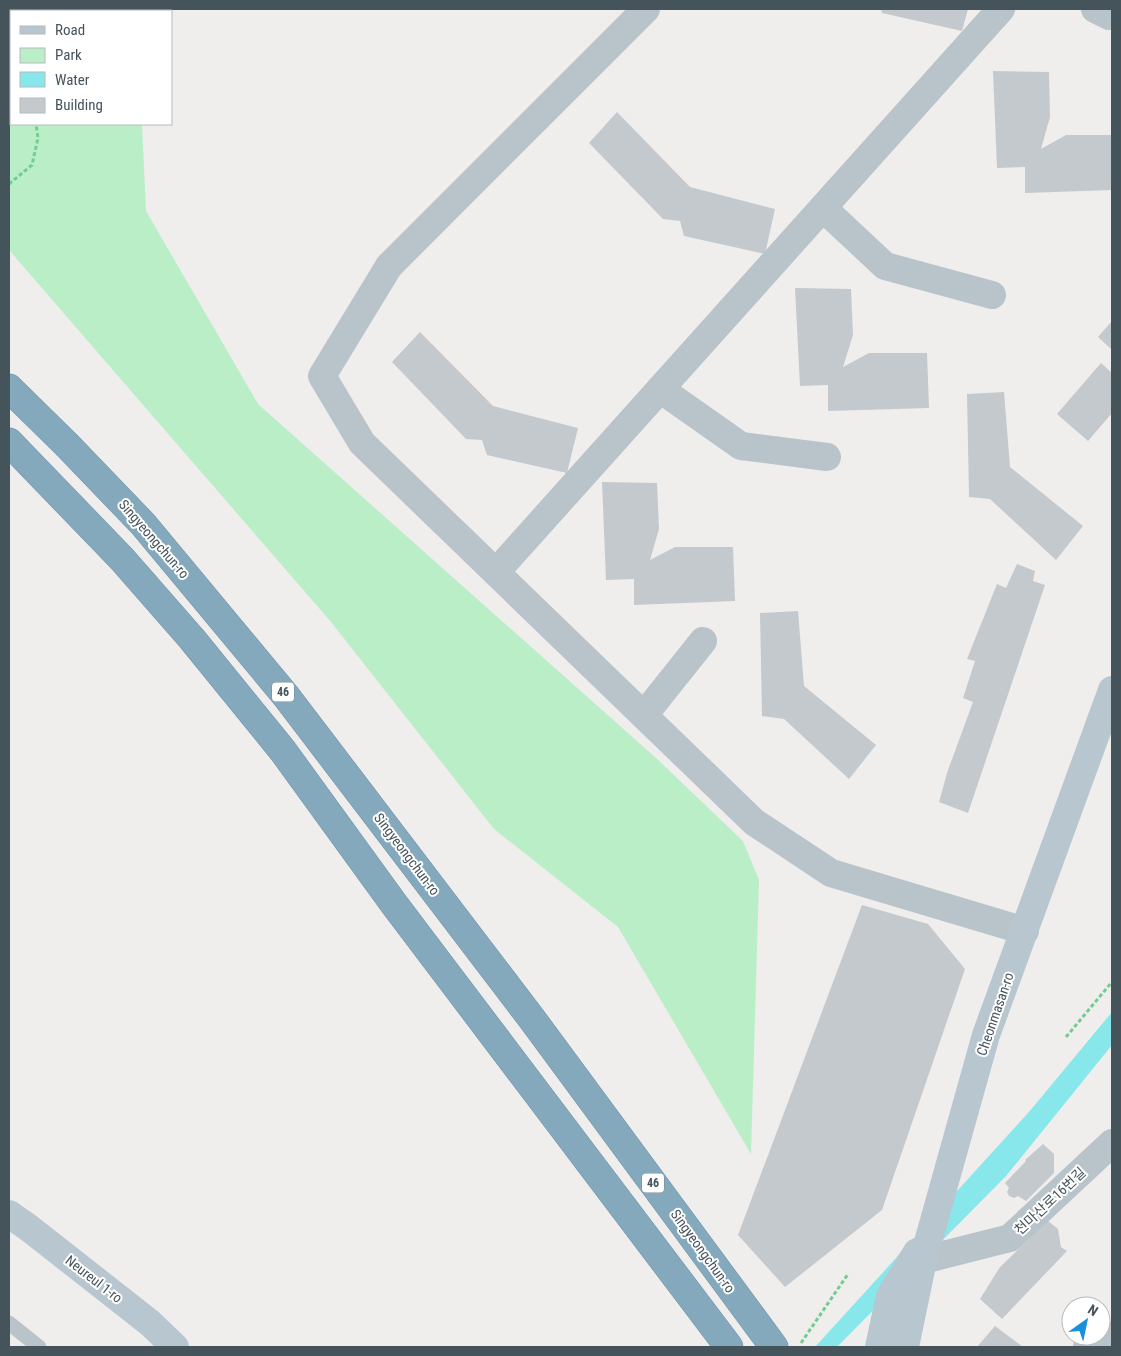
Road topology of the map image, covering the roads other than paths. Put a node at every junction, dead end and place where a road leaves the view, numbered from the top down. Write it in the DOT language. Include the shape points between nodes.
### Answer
graph roads {
  1 [pos="646,9"];
  2 [pos="1001,9"];
  3 [pos="823,208"];
  4 [pos="992,295"];
  5 [pos="9,388"];
  6 [pos="660,389"];
  7 [pos="9,442"];
  8 [pos="828,457"];
  9 [pos="496,572"];
  10 [pos="704,642"];
  11 [pos="1112,690"];
  12 [pos="644,715"];
  13 [pos="1025,931"];
  14 [pos="1112,1143"];
  15 [pos="9,1214"];
  16 [pos="931,1229"];
  17 [pos="923,1260"];
  18 [pos="9,1323"];
  19 [pos="1112,1335"];
  20 [pos="38,1347"];
  21 [pos="175,1347"];
  22 [pos="729,1347"];
  23 [pos="774,1347"];
  24 [pos="878,1347"];
  25 [pos="905,1347"];
  26 [pos="1087,1347"];
  1 -- 9 [label="street" via="389,266 322,376 362,443"];
  2 -- 3 [label="street"];
  3 -- 4 [label="street" via="885,266"];
  3 -- 6 [label="street"];
  5 -- 23 [label="highway, Singyeongchun-ro / 46" via="143,524 298,712 532,1018"];
  6 -- 8 [label="street" via="741,446"];
  6 -- 9 [label="street"];
  7 -- 22 [label="highway" via="122,558 282,751"];
  9 -- 12 [label="street"];
  10 -- 12 [label="street"];
  11 -- 13 [label="street, Cheonmasan-ro"];
  12 -- 13 [label="street" via="754,822 831,873"];
  13 -- 16 [label="street, Cheonmasan-ro" via="986,1036"];
  14 -- 17 [label="street, 천마산로16번길" via="1010,1238"];
  15 -- 21 [label="street, Neureul 1-ro" via="150,1323"];
  16 -- 17 [label="street, Cheonmasan-ro"];
  16 -- 24 [label="street" via="890,1296"];
  17 -- 25 [label="street, Cheonmasan-ro"];
  18 -- 20 [label="lane"];
  19 -- 26 [label="street"];
}
